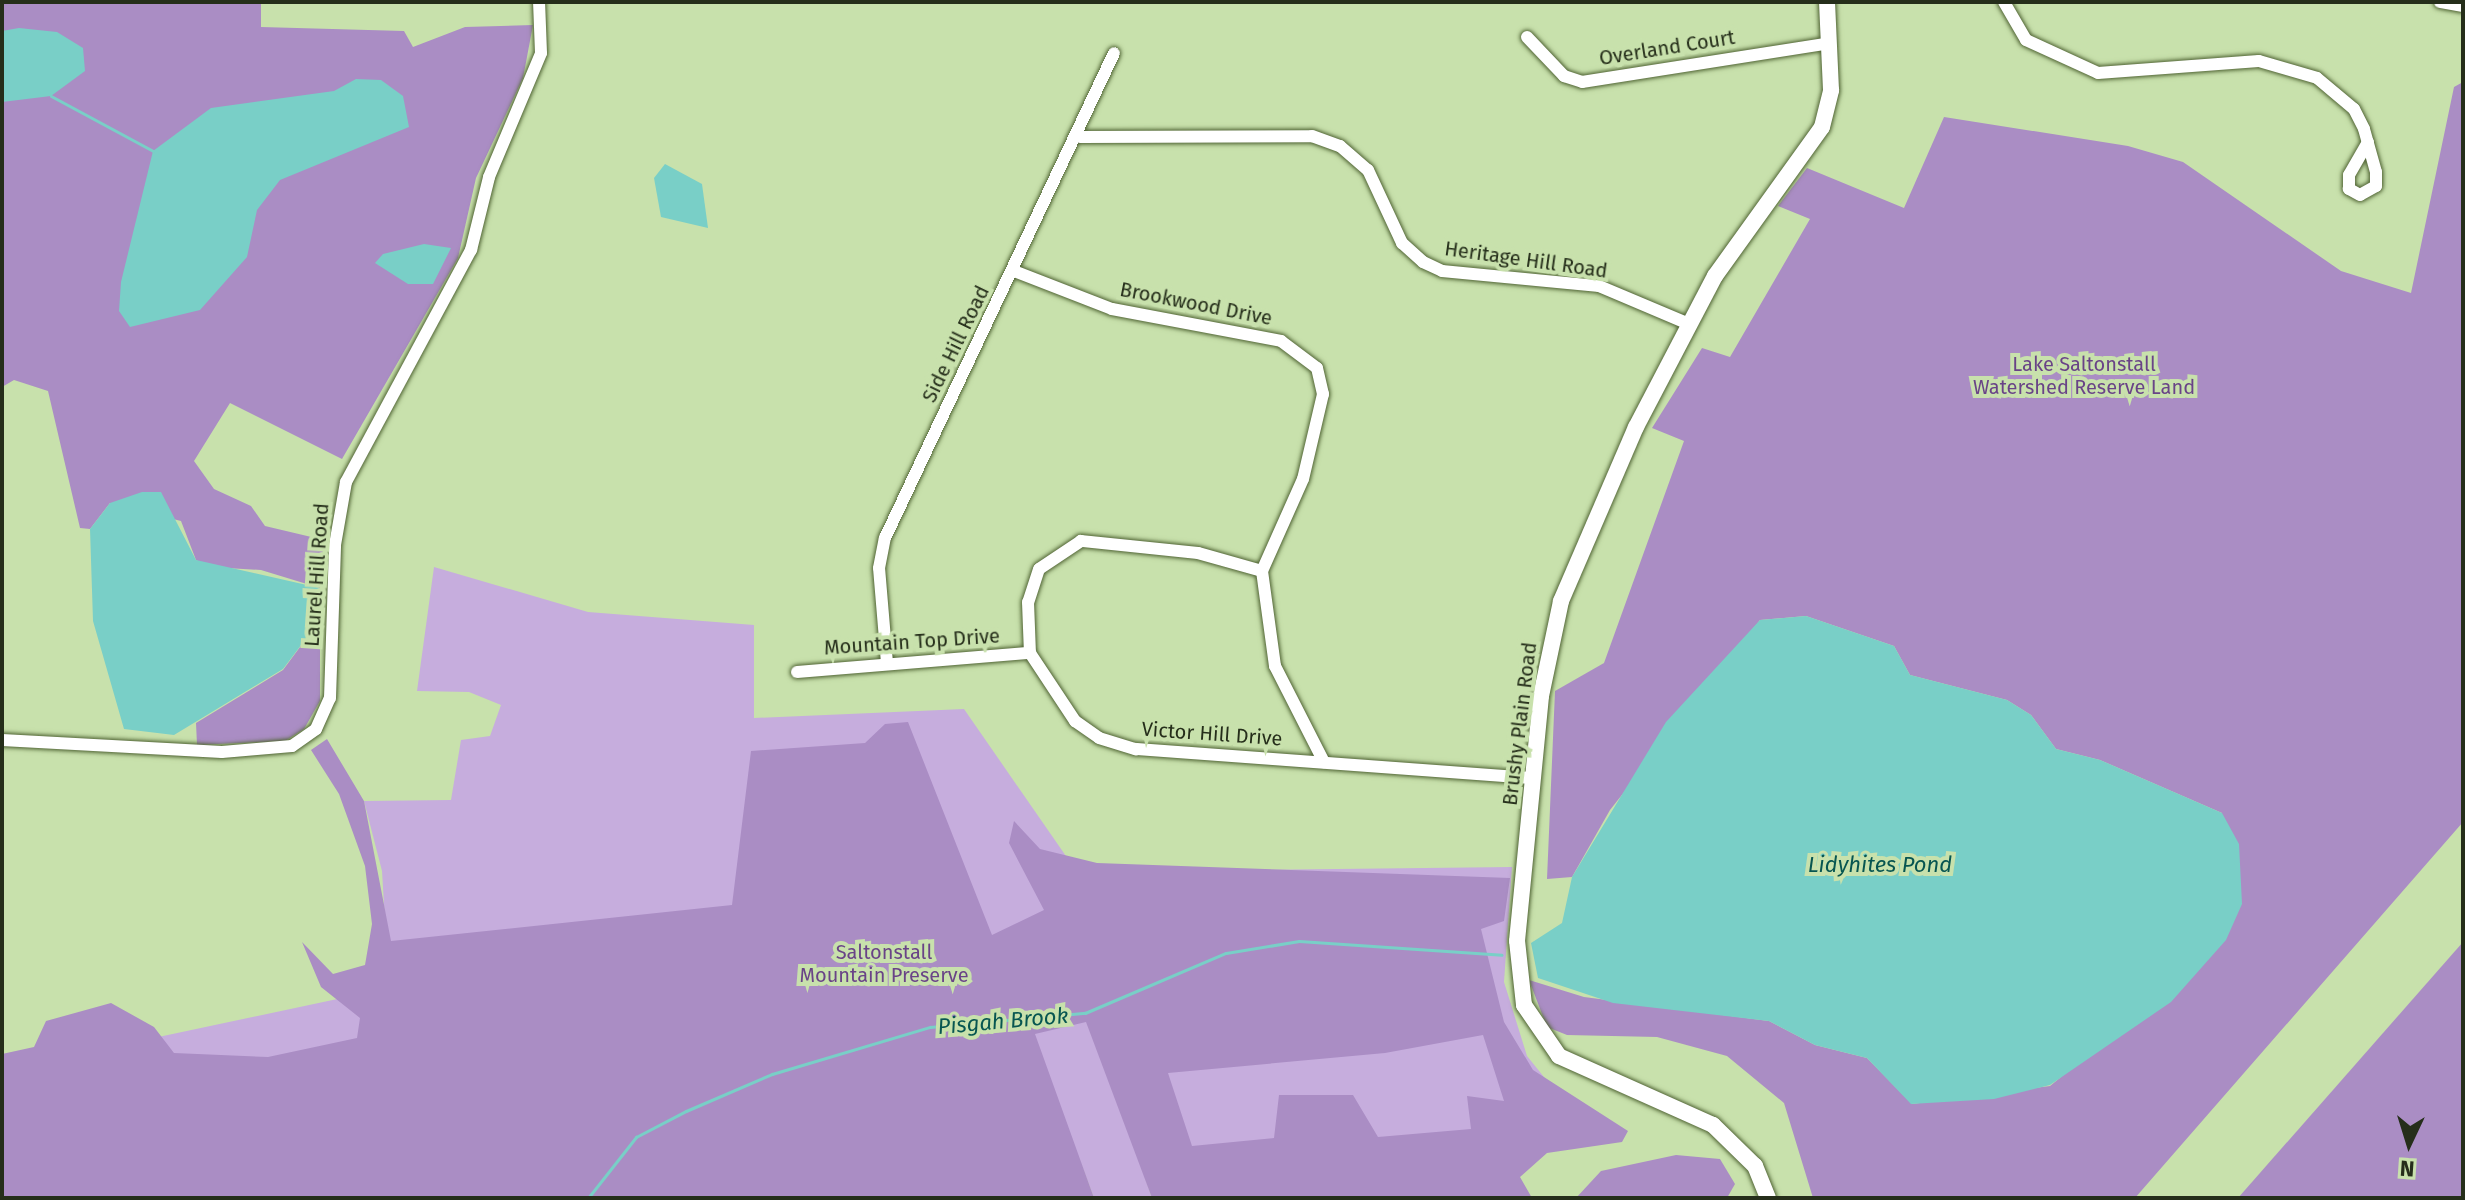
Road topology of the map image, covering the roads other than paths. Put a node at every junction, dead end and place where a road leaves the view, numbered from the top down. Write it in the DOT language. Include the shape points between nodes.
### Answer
graph roads {
  1 [pos="539,2"];
  2 [pos="1827,2"];
  3 [pos="2004,2"];
  4 [pos="2440,2"];
  5 [pos="2463,6"];
  6 [pos="1527,37"];
  7 [pos="1830,43"];
  8 [pos="1114,53"];
  9 [pos="1080,137"];
  10 [pos="2368,142"];
  11 [pos="1014,271"];
  12 [pos="1689,324"];
  13 [pos="1262,571"];
  14 [pos="1030,653"];
  15 [pos="887,663"];
  16 [pos="797,672"];
  17 [pos="2,740"];
  18 [pos="1324,762"];
  19 [pos="1532,778"];
  20 [pos="1768,1198"];
  1 -- 17 [label="street, Laurel Hill Road" via="541,53 489,177 471,250 346,482 336,531 330,698 316,729 292,746 235,752"];
  2 -- 7 [label="main road, Brushy Plain Road"];
  3 -- 10 [label="street" via="2026,40 2098,73 2259,61 2317,78 2354,109"];
  4 -- 5 [label="street"];
  6 -- 7 [label="street, Overland Court" via="1564,76 1582,82"];
  7 -- 12 [label="main road, Brushy Plain Road" via="1831,90 1818,135 1739,237"];
  8 -- 9 [label="street, Side Hill Road"];
  9 -- 11 [label="street, Side Hill Road"];
  9 -- 12 [label="street, Heritage Hill Road" via="1312,136 1340,146 1368,170 1402,243 1423,262 1442,271 1599,286"];
  11 -- 13 [label="street, Brookwood Drive" via="1112,309 1281,341 1317,368 1323,394 1303,479"];
  11 -- 15 [label="street, Side Hill Road" via="885,538 879,568"];
  12 -- 19 [label="main road, Brushy Plain Road" via="1561,601"];
  13 -- 14 [label="street, Victor Hill Drive" via="1198,553 1081,541 1039,569 1028,602"];
  13 -- 18 [label="street" via="1275,666"];
  14 -- 15 [label="street, Mountain Top Drive"];
  14 -- 18 [label="street, Victor Hill Drive" via="1056,697 1099,738 1136,749"];
  15 -- 16 [label="street, Mountain Top Drive"];
  18 -- 19 [label="street"];
  19 -- 20 [label="main road, Brushy Plain Road" via="1516,960 1533,1026 1575,1068 1713,1125 1755,1166"];
}
